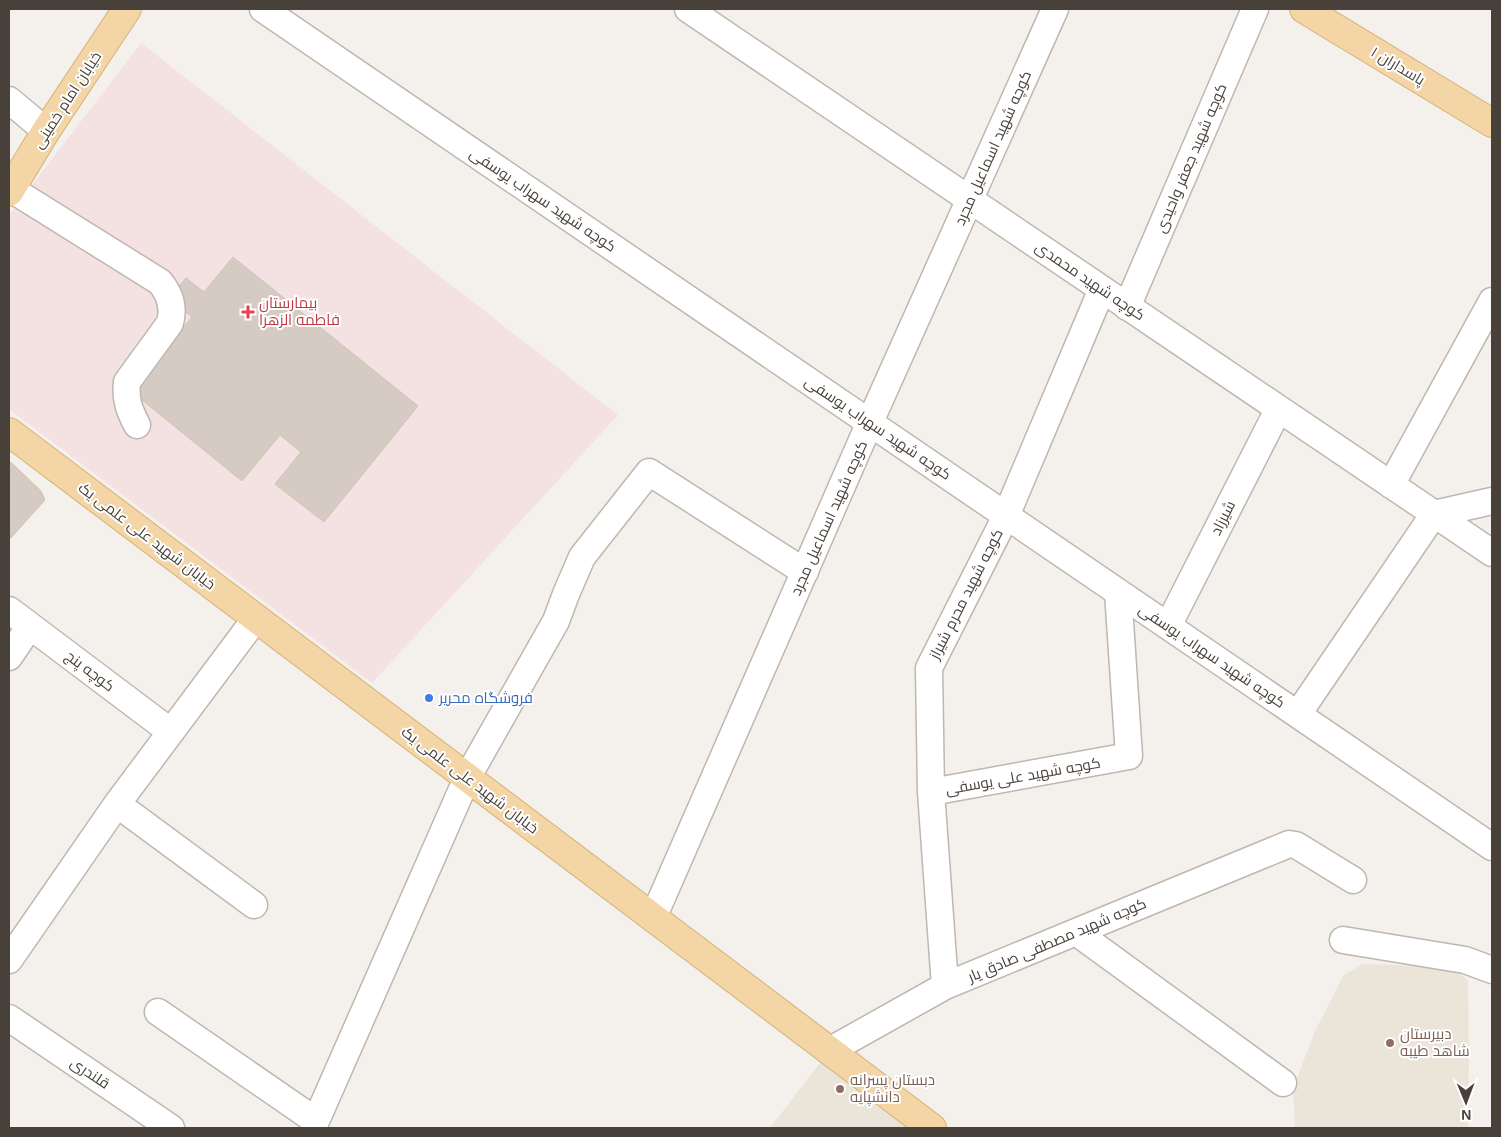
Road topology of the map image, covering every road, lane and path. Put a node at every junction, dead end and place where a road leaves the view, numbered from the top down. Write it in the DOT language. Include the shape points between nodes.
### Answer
graph roads {
  1 [pos="126,9"];
  2 [pos="263,9"];
  3 [pos="688,9"];
  4 [pos="1055,9"];
  5 [pos="1255,9"];
  6 [pos="1304,9"];
  7 [pos="9,100"];
  8 [pos="1492,123"];
  9 [pos="46,131"];
  10 [pos="10,190"];
  11 [pos="970,199"];
  12 [pos="1102,289"];
  13 [pos="1492,301"];
  14 [pos="1127,307"];
  15 [pos="1278,410"];
  16 [pos="870,422"];
  17 [pos="137,425"];
  18 [pos="9,432"];
  19 [pos="1391,485"];
  20 [pos="1492,501"];
  21 [pos="1434,514"];
  22 [pos="1006,516"];
  23 [pos="1492,553"];
  24 [pos="805,572"];
  25 [pos="1118,592"];
  26 [pos="9,610"];
  27 [pos="256,618"];
  28 [pos="30,626"];
  29 [pos="1168,626"];
  30 [pos="9,657"];
  31 [pos="1298,714"];
  32 [pos="171,732"];
  33 [pos="467,778"];
  34 [pos="931,792"];
  35 [pos="117,804"];
  36 [pos="1492,846"];
  37 [pos="1353,880"];
  38 [pos="254,905"];
  39 [pos="653,918"];
  40 [pos="1076,932"];
  41 [pos="1343,940"];
  42 [pos="9,960"];
  43 [pos="1492,970"];
  44 [pos="946,986"];
  45 [pos="158,1012"];
  46 [pos="9,1018"];
  47 [pos="829,1051"];
  48 [pos="1283,1083"];
  49 [pos="171,1128"];
  50 [pos="932,1128"];
  1 -- 9 [label="main road, خیابان امام خمینی"];
  2 -- 16 [label="street, کوچه شهید سهراب یوسفی"];
  3 -- 11 [label="street, کوچه شهید محمدی"];
  4 -- 11 [label="street, کوچه شهید اسماعیل مجرد"];
  5 -- 14 [label="street, کوچه شهید جعفر واحیدی"];
  6 -- 8 [label="main road, پاسداران ۱"];
  7 -- 9 [label="street"];
  9 -- 10 [label="main road, خیابان امام خمینی"];
  10 -- 17 [label="street" via="160,282 166,290 173,314 170,323 127,382 129,409"];
  11 -- 12 [label="street, کوچه شهید محمدی"];
  11 -- 16 [label="street, کوچه شهید اسماعیل مجرد"];
  12 -- 14 [label="street, کوچه شهید محمدی"];
  12 -- 22 [label="street, کوچه شهید محرم شیراز"];
  13 -- 19 [label="street"];
  14 -- 15 [label="street, کوچه شهید محمدی"];
  15 -- 19 [label="street, کوچه شهید محمدی"];
  15 -- 29 [label="street, شیرزاد"];
  16 -- 22 [label="street, کوچه شهید سهراب یوسفی"];
  16 -- 24 [label="street, کوچه شهید اسماعیل مجرد"];
  18 -- 27 [label="main road, خیابان شهید علی علمی یک"];
  19 -- 21 [label="street, کوچه شهید محمدی"];
  20 -- 21 [label="street"];
  21 -- 23 [label="street, کوچه شهید محمدی"];
  21 -- 31 [label="street"];
  22 -- 25 [label="street, کوچه شهید سهراب یوسفی"];
  22 -- 34 [label="street, کوچه شهید محرم شیراز" via="929,668"];
  24 -- 33 [label="street" via="649,472 582,557 556,621"];
  24 -- 39 [label="street, کوچه شهید اسماعیل مجرد"];
  25 -- 29 [label="street, کوچه شهید سهراب یوسفی"];
  25 -- 34 [label="street, کوچه شهید علی یوسفی" via="1129,756"];
  26 -- 28 [label="street, کوچه پنج"];
  27 -- 32 [label="street"];
  27 -- 33 [label="main road, خیابان شهید علی علمی یک"];
  28 -- 30 [label="street"];
  28 -- 32 [label="street, کوچه پنج"];
  29 -- 31 [label="street, کوچه شهید سهراب یوسفی"];
  31 -- 36 [label="street, کوچه شهید سهراب یوسفی"];
  32 -- 35 [label="street"];
  33 -- 39 [label="main road, خیابان شهید علی علمی یک"];
  33 -- 45 [label="street" via="316,1120"];
  34 -- 44 [label="street, کوچه شهید علی یوسفی"];
  35 -- 38 [label="street"];
  35 -- 42 [label="street"];
  37 -- 40 [label="street, کوچه شهید مصطفی صادق یار" via="1292,843"];
  39 -- 47 [label="main road, خیابان شهید علی علمی یک"];
  40 -- 44 [label="street, کوچه شهید مصطفی صادق یار"];
  40 -- 48 [label="street"];
  41 -- 43 [label="street" via="1465,960"];
  44 -- 47 [label="street, کوچه شهید مصطفی صادق یار"];
  46 -- 49 [label="street, قلندری"];
  47 -- 50 [label="main road, خیابان شهید علی علمی یک"];
}
